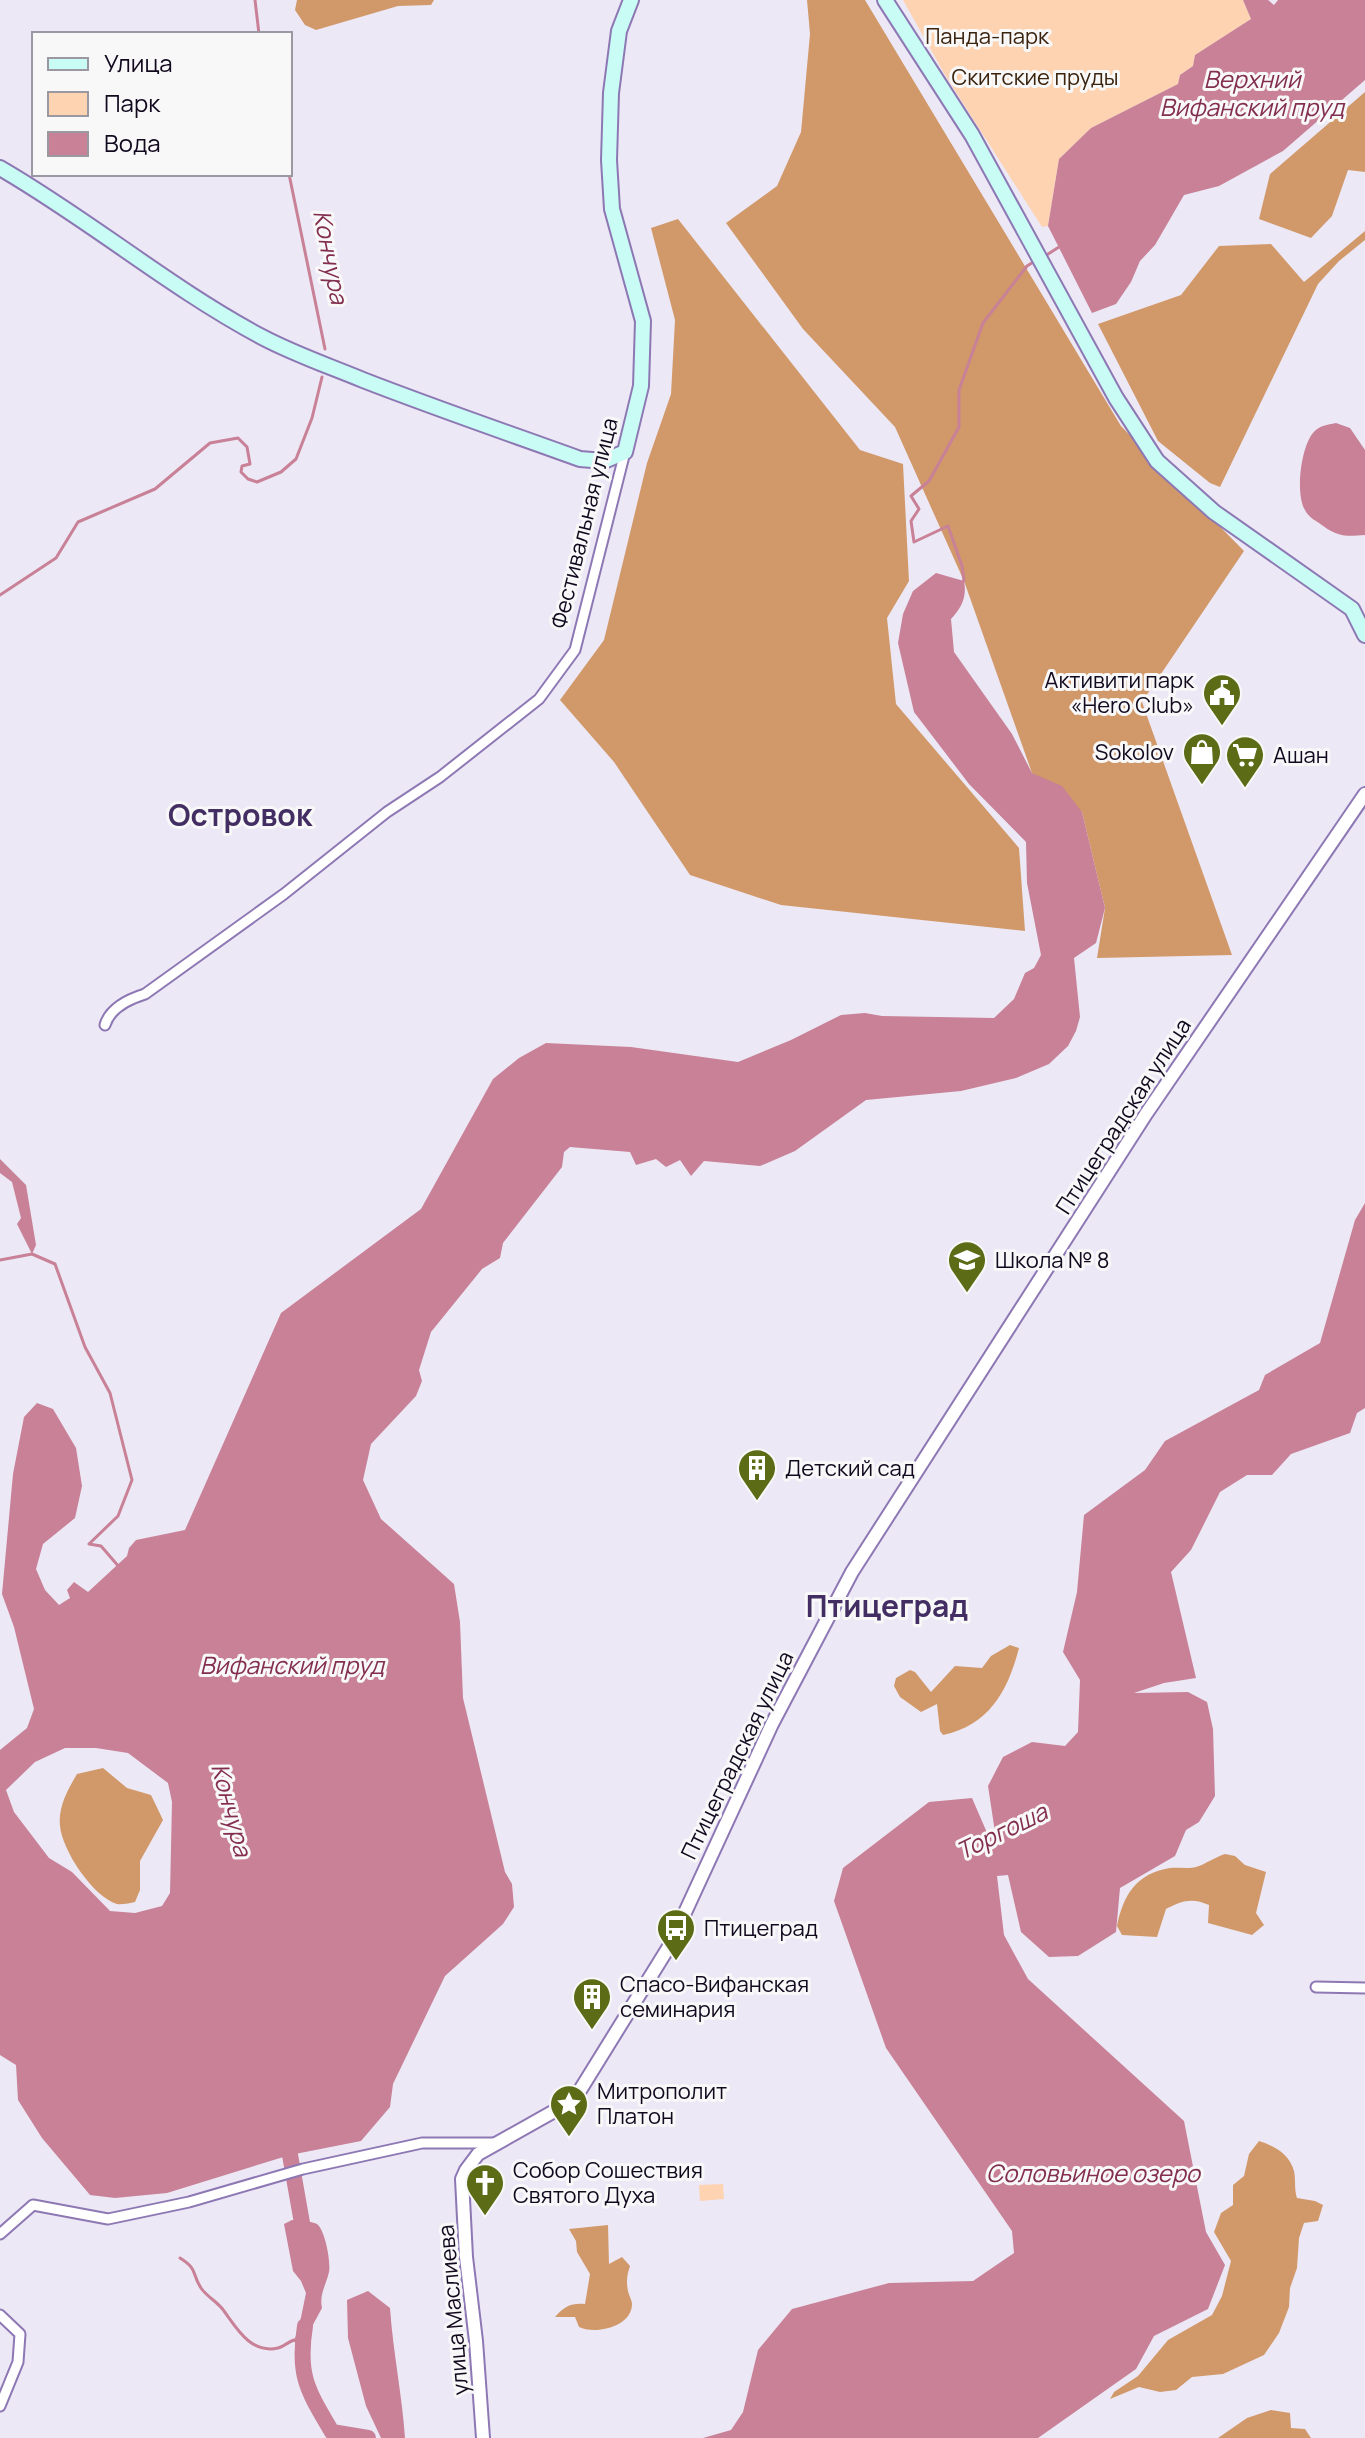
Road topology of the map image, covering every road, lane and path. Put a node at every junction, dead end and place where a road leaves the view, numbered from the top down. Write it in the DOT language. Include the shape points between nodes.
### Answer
graph roads {
  1 [pos="631,0"];
  2 [pos="885,0"];
  3 [pos="0,168"];
  4 [pos="625,452"];
  5 [pos="1352,609"];
  6 [pos="1365,618"];
  7 [pos="1365,635"];
  8 [pos="1365,794"];
  9 [pos="105,1025"];
  10 [pos="1316,1987"];
  11 [pos="1365,1988"];
  12 [pos="498,2143"];
  13 [pos="462,2179"];
  14 [pos="0,2234"];
  15 [pos="0,2315"];
  16 [pos="0,2406"];
  17 [pos="483,2438"];
  1 -- 4 [label="main road, Фестивальная улица" via="619,31 609,160 612,209 643,321 641,386"];
  2 -- 5 [label="main road" via="972,135 1116,398 1157,461 1214,512"];
  3 -- 4 [label="main road" via="204,305 298,354 580,459 604,461"];
  4 -- 9 [label="street, Фестивальная улица" via="575,650 539,699 284,894 145,994 129,999"];
  5 -- 6 [label="street"];
  5 -- 7 [label="main road"];
  8 -- 12 [label="street, Птицеградская улица" via="1146,1114 852,1572 772,1724 670,1945 574,2100"];
  10 -- 11 [label="street"];
  12 -- 13 [label="street, Птицеградская улица" via="478,2154"];
  12 -- 14 [label="street" via="422,2143 108,2219 33,2205"];
  13 -- 17 [label="street, улица Маслиева"];
  15 -- 16 [label="street" via="20,2334 18,2362"];
}
